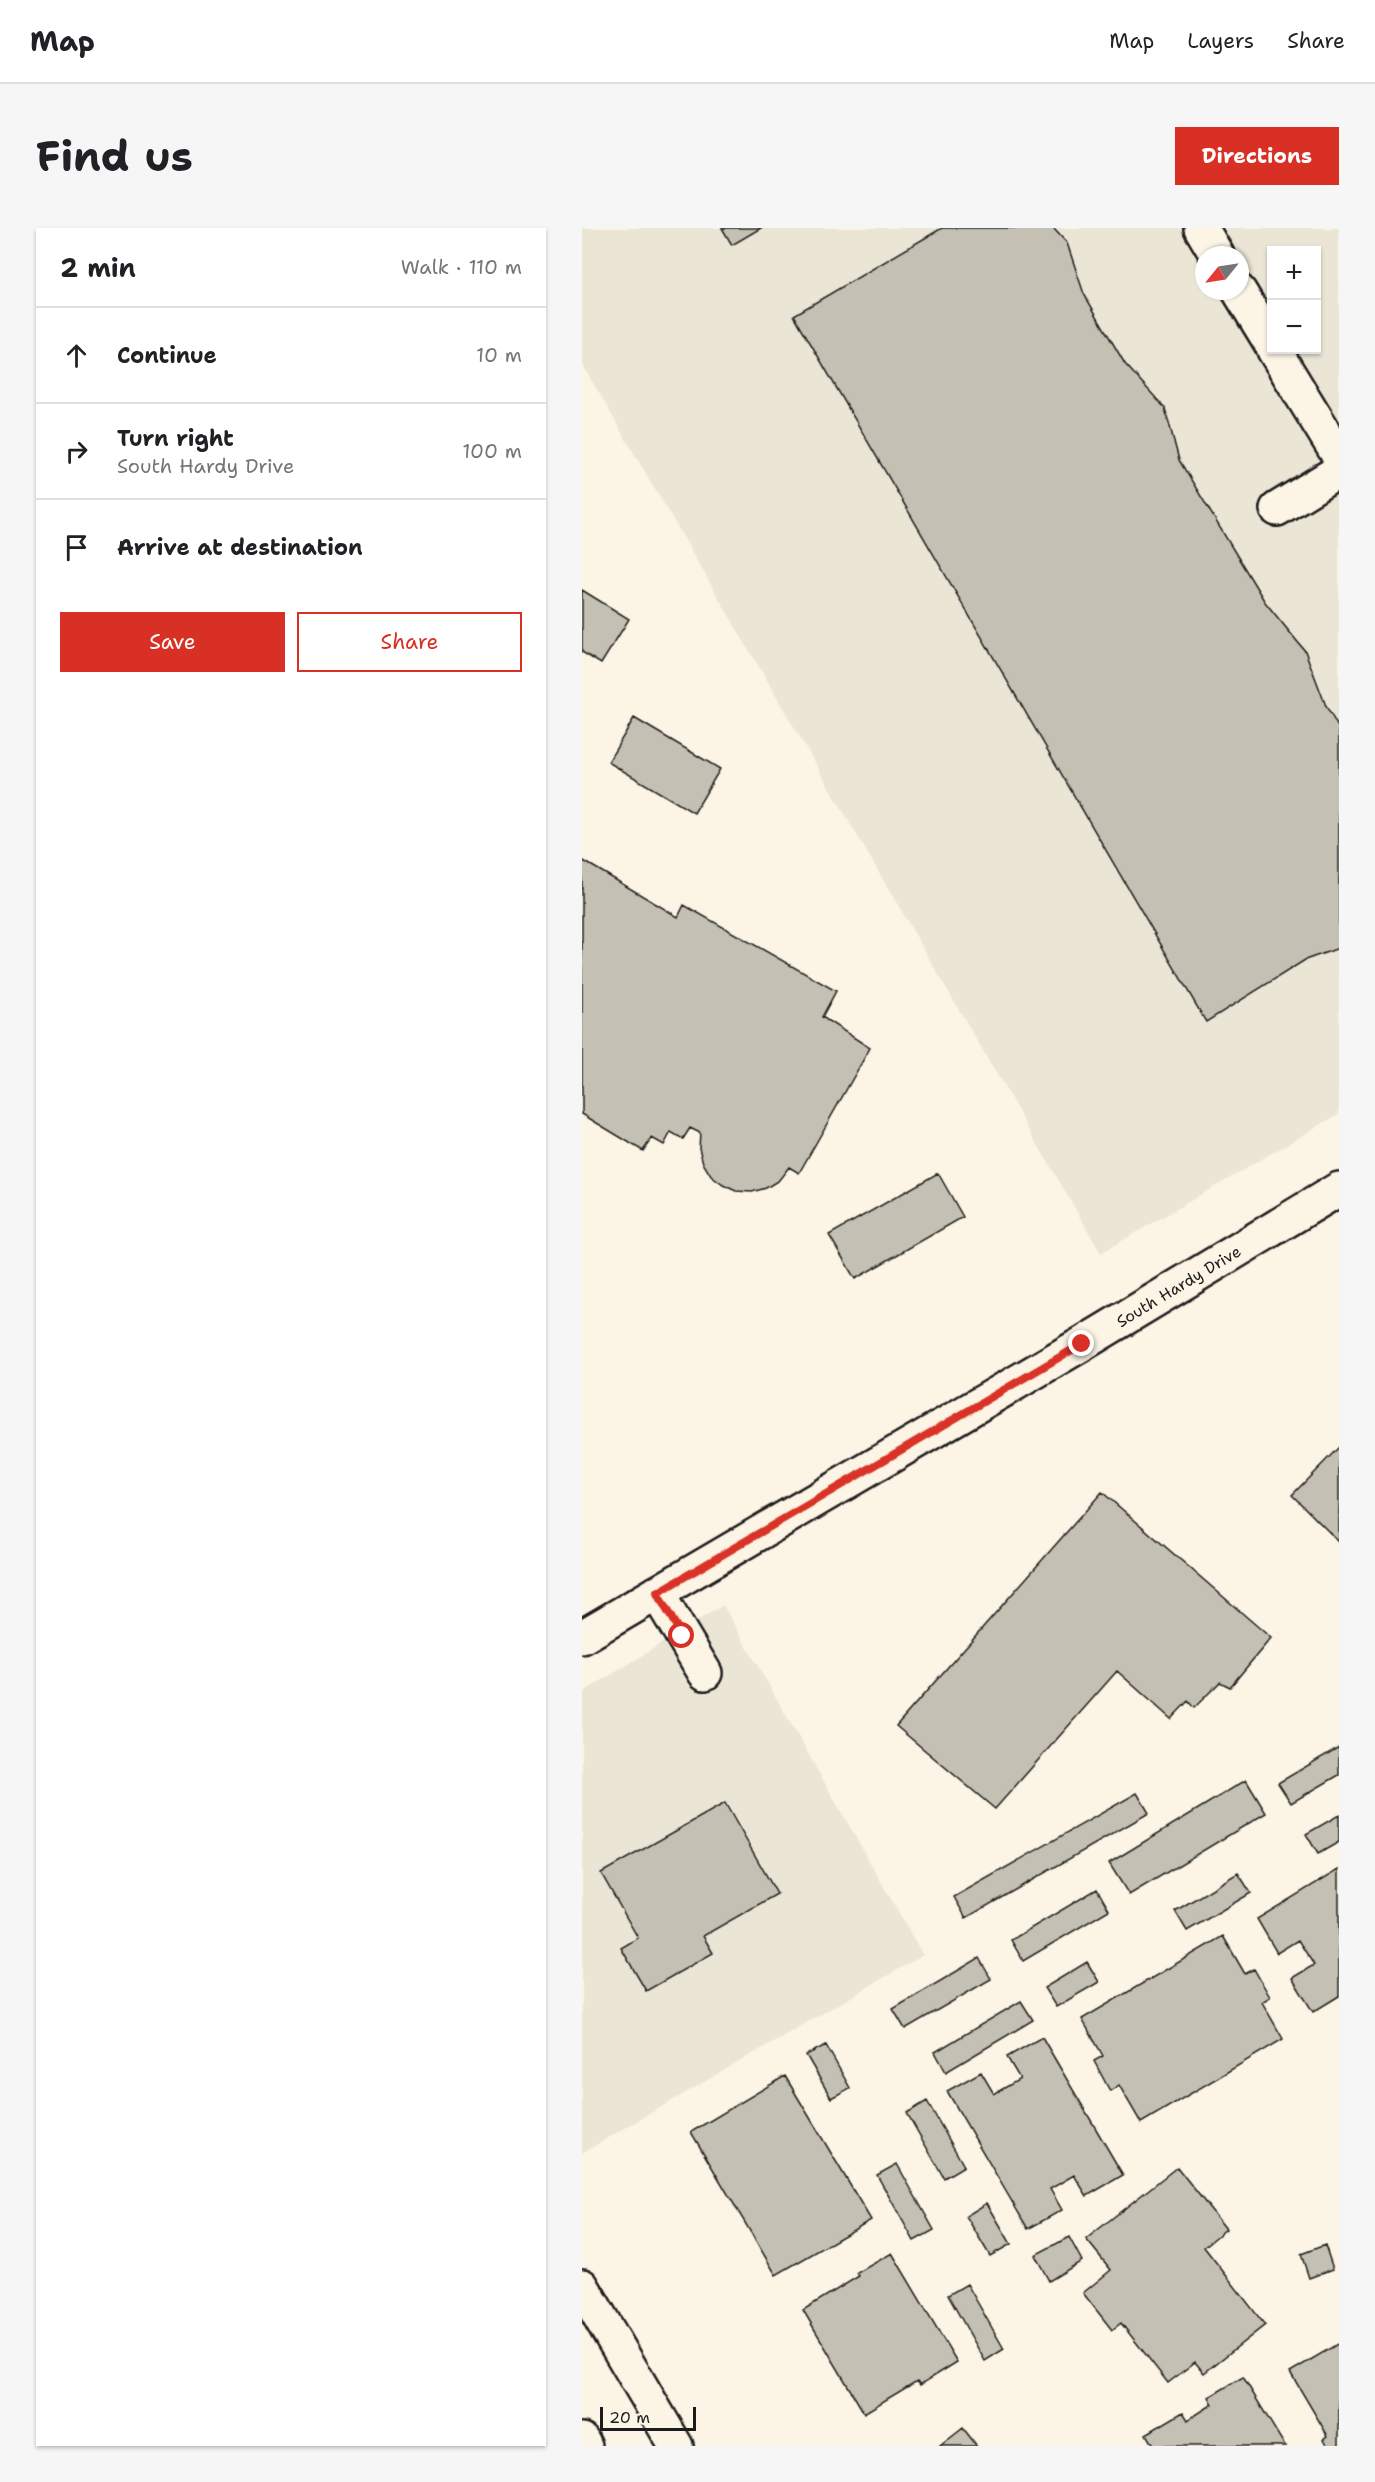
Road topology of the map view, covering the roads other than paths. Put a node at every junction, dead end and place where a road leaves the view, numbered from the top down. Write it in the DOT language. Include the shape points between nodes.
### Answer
graph roads {
  1 [pos="1201,228"];
  2 [pos="1212,246"];
  3 [pos="1244,300"];
  4 [pos="1267,337"];
  5 [pos="1276,354"];
  6 [pos="1339,456"];
  7 [pos="1339,471"];
  8 [pos="1277,509"];
  9 [pos="1339,1189"];
  10 [pos="657,1593"];
  11 [pos="582,1637"];
  12 [pos="705,1673"];
  13 [pos="582,2286"];
  14 [pos="582,2440"];
  15 [pos="585,2446"];
  16 [pos="676,2446"];
  1 -- 2 [label="street"];
  3 -- 4 [label="street"];
  5 -- 6 [label="street"];
  7 -- 8 [label="street"];
  9 -- 10 [label="street, South Hardy Drive"];
  10 -- 11 [label="street, South Hardy Drive"];
  10 -- 12 [label="street"];
  13 -- 16 [label="street"];
  14 -- 15 [label="street"];
}
